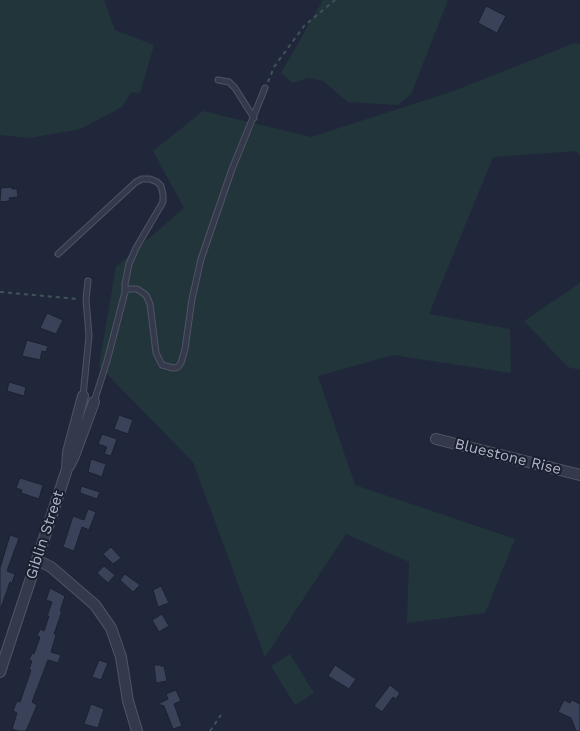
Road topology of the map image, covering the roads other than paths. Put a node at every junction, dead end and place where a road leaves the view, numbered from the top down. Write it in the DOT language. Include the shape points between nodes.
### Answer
graph roads {
  1 [pos="218,80"];
  2 [pos="265,88"];
  3 [pos="254,118"];
  4 [pos="58,254"];
  5 [pos="88,281"];
  6 [pos="125,292"];
  7 [pos="83,396"];
  8 [pos="94,402"];
  9 [pos="436,439"];
  10 [pos="67,469"];
  11 [pos="580,475"];
  12 [pos="37,560"];
  13 [pos="0,672"];
  14 [pos="137,731"];
  1 -- 3 [label="lane" via="229,82 235,88"];
  2 -- 3 [label="lane"];
  3 -- 6 [label="lane" via="232,169 201,259 184,356 178,367 167,368 159,360 146,295 131,288"];
  4 -- 6 [label="lane" via="136,182 150,179 156,182 164,194 163,202 129,264"];
  5 -- 7 [label="lane" via="89,336"];
  6 -- 8 [label="lane"];
  7 -- 10 [label="street, Giblin Street" via="68,452"];
  8 -- 10 [label="street"];
  9 -- 11 [label="street, Bluestone Rise"];
  10 -- 12 [label="street, Giblin Street"];
  12 -- 13 [label="street, Giblin Street"];
  12 -- 14 [label="street" via="51,567 95,605 111,628 121,657"];
}
